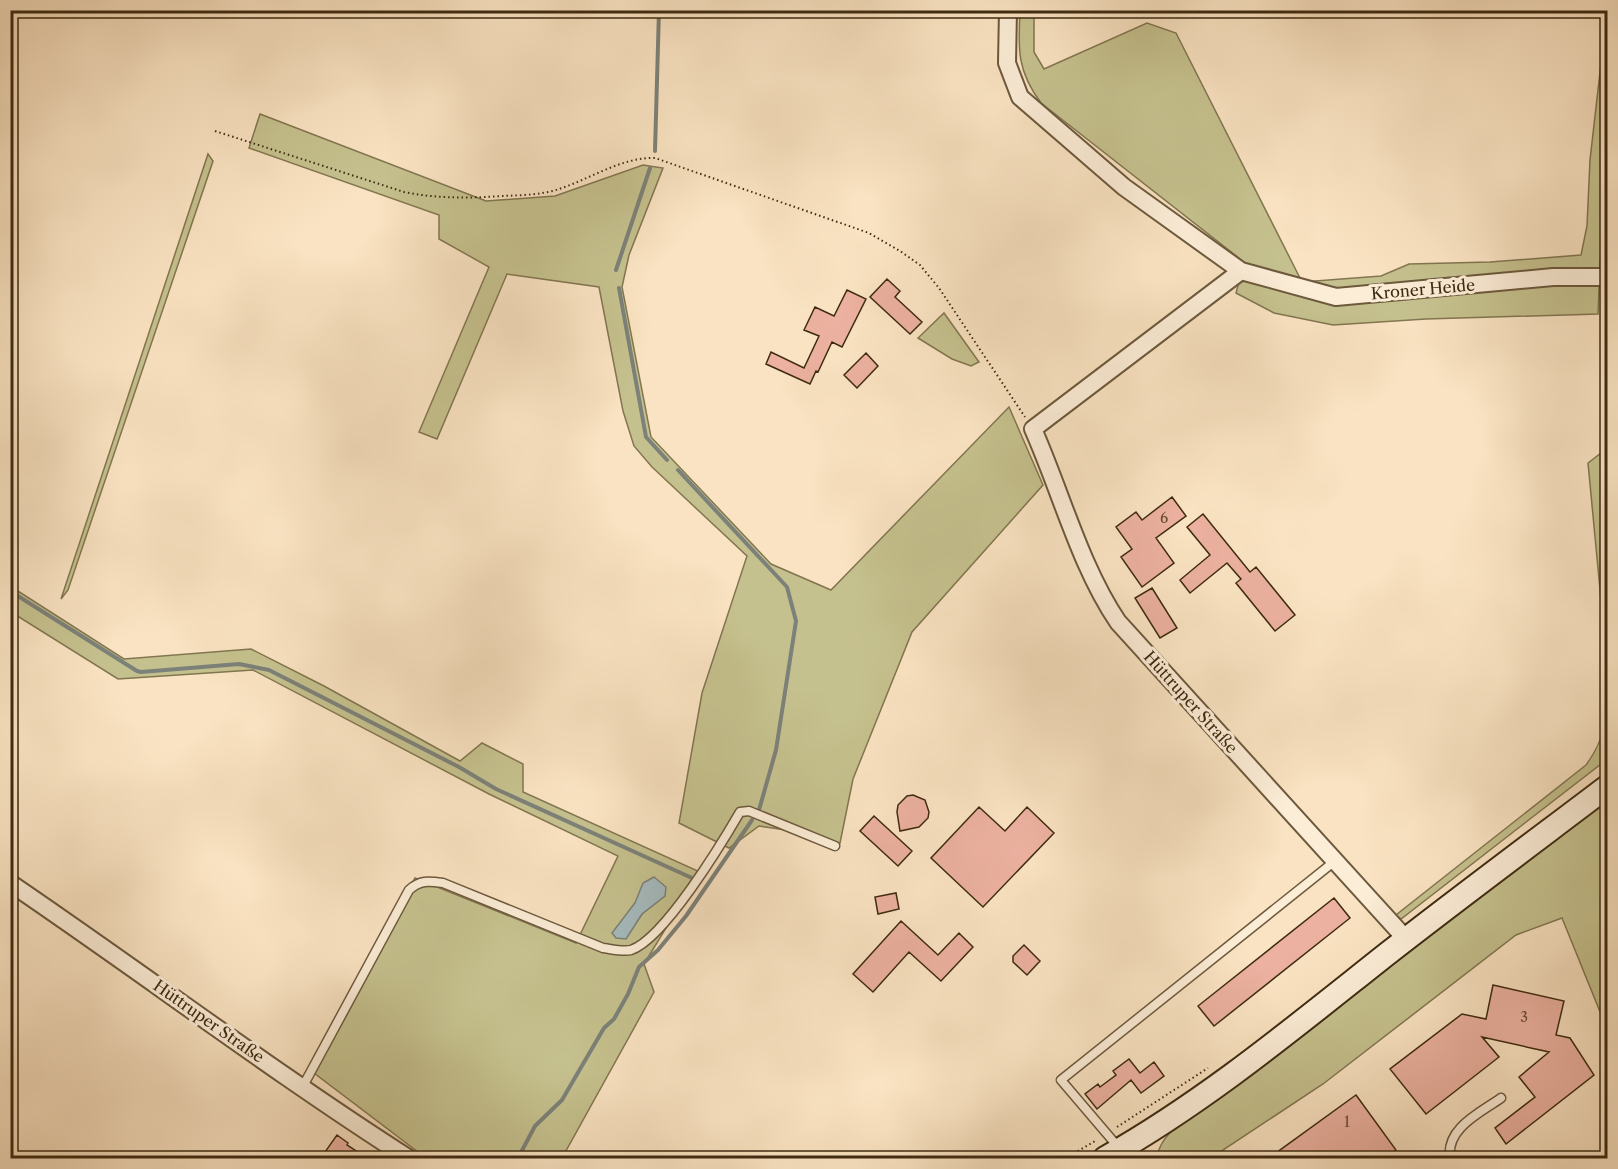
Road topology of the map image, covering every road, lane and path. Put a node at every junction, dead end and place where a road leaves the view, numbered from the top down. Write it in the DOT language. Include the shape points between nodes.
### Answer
graph roads {
  1 [pos="1008,10"];
  2 [pos="215,131"];
  3 [pos="1241,271"];
  4 [pos="1608,277"];
  5 [pos="1033,429"];
  6 [pos="1608,786"];
  7 [pos="835,846"];
  8 [pos="1335,861"];
  9 [pos="10,883"];
  10 [pos="1406,939"];
  11 [pos="302,1088"];
  12 [pos="1501,1098"];
  13 [pos="1118,1155"];
  14 [pos="408,1158"];
  15 [pos="1450,1158"];
  1 -- 3 [label="street, Kroner Heide" via="1007,63 1020,97 1124,187"];
  2 -- 5 [label="path" via="432,198 528,195 557,190 634,160 655,158 870,232 920,265"];
  3 -- 4 [label="street, Kroner Heide" via="1336,297 1553,277"];
  3 -- 5 [label="street"];
  5 -- 8 [label="street, Hüttruper Straße" via="1091,575 1118,622"];
  6 -- 10 [label="main road"];
  7 -- 11 [label="lane" via="749,811 740,812 675,910 646,941 630,950 603,948 443,883 418,882 409,890"];
  8 -- 10 [label="street, Hüttruper Straße"];
  8 -- 13 [label="lane" via="1061,1080"];
  9 -- 11 [label="street, Hüttruper Straße"];
  10 -- 13 [label="main road" via="1269,1048"];
  11 -- 14 [label="street, Hüttruper Straße"];
  12 -- 15 [label="lane" via="1455,1132"];
}
